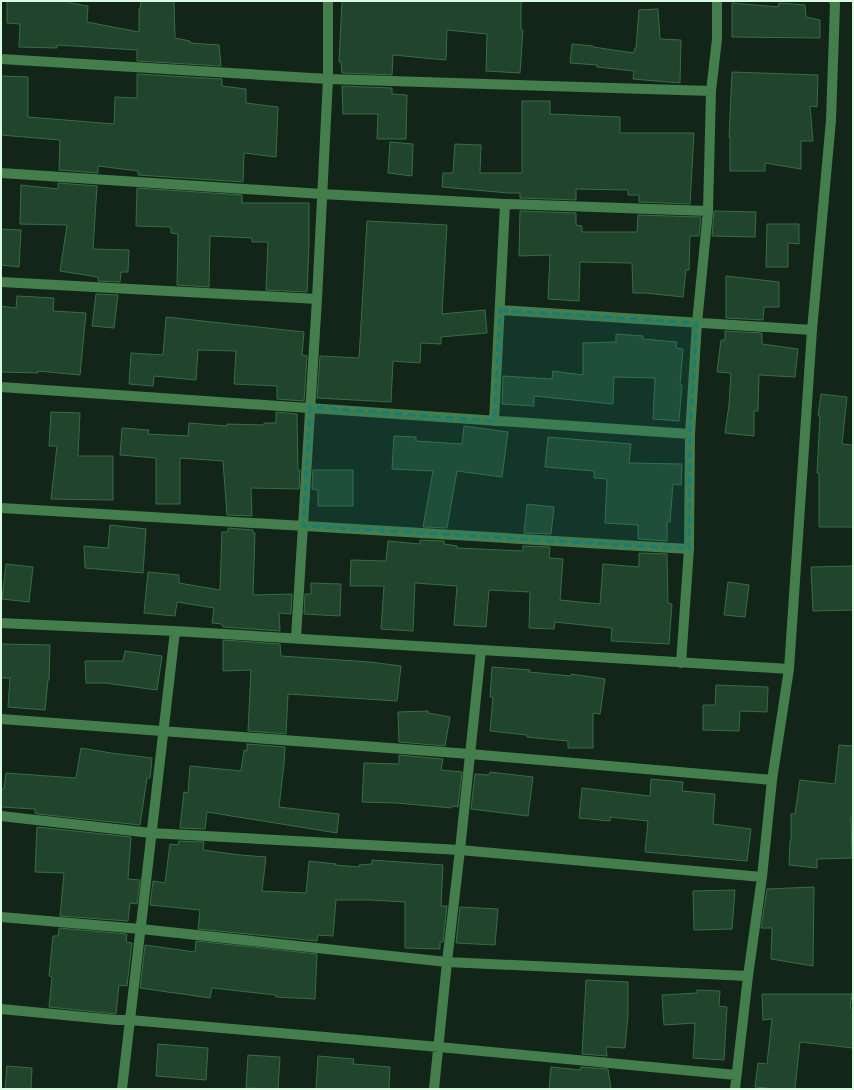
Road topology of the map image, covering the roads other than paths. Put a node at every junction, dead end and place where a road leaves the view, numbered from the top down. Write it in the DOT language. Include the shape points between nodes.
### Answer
graph roads {
  1 [pos="328,1"];
  2 [pos="717,1"];
  3 [pos="834,1"];
  4 [pos="1,59"];
  5 [pos="328,79"];
  6 [pos="711,91"];
  7 [pos="1,173"];
  8 [pos="322,194"];
  9 [pos="505,204"];
  10 [pos="708,210"];
  11 [pos="1,282"];
  12 [pos="317,299"];
  13 [pos="500,310"];
  14 [pos="697,323"];
  15 [pos="812,330"];
  16 [pos="1,387"];
  17 [pos="310,407"];
  18 [pos="494,420"];
  19 [pos="690,434"];
  20 [pos="1,508"];
  21 [pos="303,526"];
  22 [pos="689,549"];
  23 [pos="1,623"];
  24 [pos="175,631"];
  25 [pos="296,638"];
  26 [pos="481,650"];
  27 [pos="681,663"];
  28 [pos="789,669"];
  29 [pos="1,719"];
  30 [pos="163,731"];
  31 [pos="470,754"];
  32 [pos="772,780"];
  33 [pos="1,816"];
  34 [pos="151,833"];
  35 [pos="460,850"];
  36 [pos="762,877"];
  37 [pos="1,917"];
  38 [pos="140,929"];
  39 [pos="447,962"];
  40 [pos="748,976"];
  41 [pos="1,1009"];
  42 [pos="130,1020"];
  43 [pos="439,1046"];
  44 [pos="736,1075"];
  45 [pos="122,1089"];
  46 [pos="434,1089"];
  47 [pos="735,1089"];
  1 -- 5 [label="street"];
  2 -- 6 [label="street" via="717,39"];
  3 -- 15 [label="street" via="831,120"];
  4 -- 5 [label="street"];
  5 -- 6 [label="street"];
  5 -- 8 [label="street"];
  6 -- 10 [label="street"];
  7 -- 8 [label="street"];
  8 -- 9 [label="street"];
  8 -- 12 [label="street"];
  9 -- 10 [label="street"];
  9 -- 13 [label="street"];
  10 -- 14 [label="street"];
  11 -- 12 [label="street"];
  12 -- 17 [label="street"];
  13 -- 14 [label="street"];
  13 -- 18 [label="street"];
  14 -- 15 [label="street"];
  14 -- 19 [label="street"];
  15 -- 28 [label="street"];
  16 -- 17 [label="street"];
  17 -- 18 [label="street"];
  17 -- 21 [label="street"];
  18 -- 19 [label="street"];
  19 -- 22 [label="street"];
  20 -- 21 [label="street"];
  21 -- 22 [label="street"];
  21 -- 25 [label="street"];
  22 -- 27 [label="street"];
  23 -- 24 [label="street"];
  24 -- 25 [label="street"];
  24 -- 30 [label="street"];
  25 -- 26 [label="street"];
  26 -- 27 [label="street"];
  26 -- 31 [label="street"];
  27 -- 28 [label="street"];
  28 -- 32 [label="street"];
  29 -- 30 [label="street"];
  30 -- 31 [label="street"];
  30 -- 34 [label="street"];
  31 -- 32 [label="street"];
  31 -- 35 [label="street"];
  32 -- 36 [label="street"];
  33 -- 34 [label="street"];
  34 -- 35 [label="street"];
  34 -- 38 [label="street"];
  35 -- 36 [label="street"];
  35 -- 39 [label="street"];
  36 -- 40 [label="street"];
  37 -- 38 [label="street"];
  38 -- 39 [label="street"];
  38 -- 42 [label="street"];
  39 -- 40 [label="street"];
  39 -- 43 [label="street"];
  40 -- 44 [label="street"];
  41 -- 42 [label="street"];
  42 -- 43 [label="street"];
  42 -- 45 [label="street"];
  43 -- 44 [label="street"];
  43 -- 46 [label="street"];
  44 -- 47 [label="street"];
}
